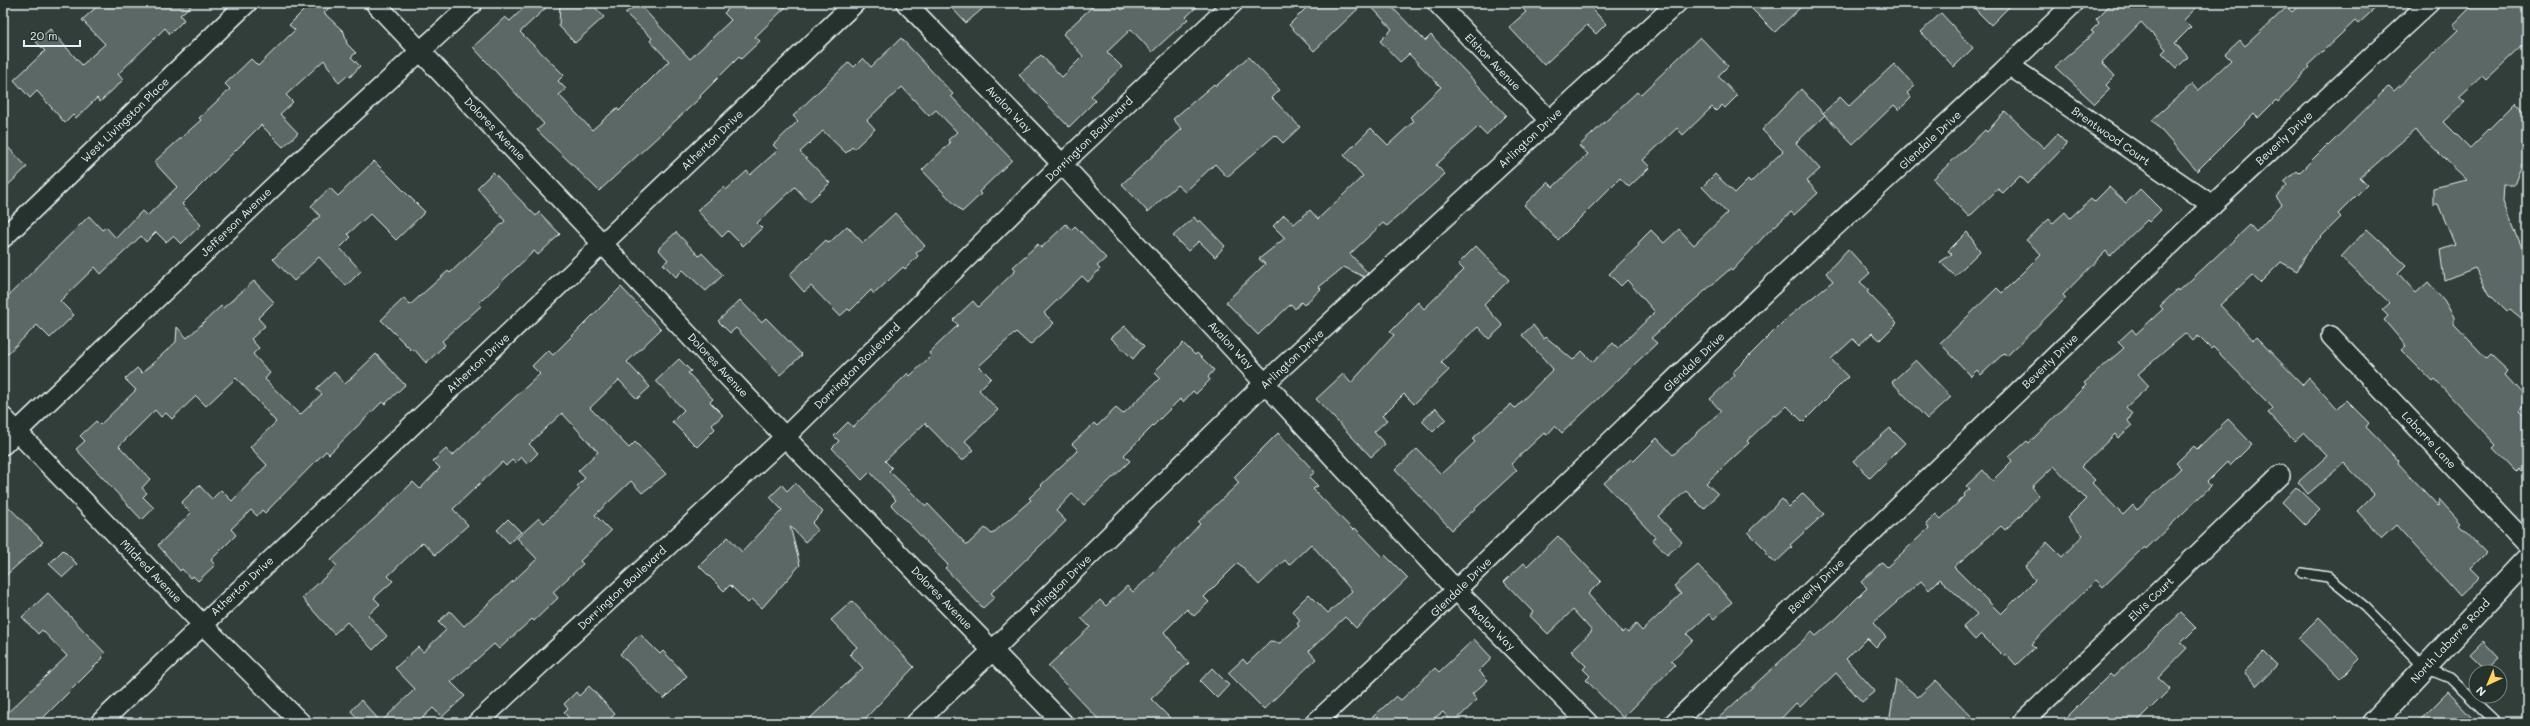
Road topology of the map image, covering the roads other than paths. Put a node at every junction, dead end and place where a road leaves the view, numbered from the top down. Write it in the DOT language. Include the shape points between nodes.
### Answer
graph roads {
  1 [pos="247,3"];
  2 [pos="375,3"];
  3 [pos="473,3"];
  4 [pos="855,3"];
  5 [pos="906,3"];
  6 [pos="1233,3"];
  7 [pos="1437,3"];
  8 [pos="1677,3"];
  9 [pos="2074,3"];
  10 [pos="2429,3"];
  11 [pos="421,51"];
  12 [pos="2010,66"];
  13 [pos="1549,120"];
  14 [pos="1062,164"];
  15 [pos="2212,206"];
  16 [pos="3,238"];
  17 [pos="604,244"];
  18 [pos="2331,336"];
  19 [pos="1266,382"];
  20 [pos="3,417"];
  21 [pos="16,431"];
  22 [pos="785,437"];
  23 [pos="3,445"];
  24 [pos="2280,475"];
  25 [pos="2527,544"];
  26 [pos="2527,559"];
  27 [pos="2302,574"];
  28 [pos="1457,591"];
  29 [pos="202,624"];
  30 [pos="993,650"];
  31 [pos="2425,668"];
  32 [pos="100,723"];
  33 [pos="302,723"];
  34 [pos="477,723"];
  35 [pos="916,723"];
  36 [pos="1063,723"];
  37 [pos="1315,723"];
  38 [pos="1588,723"];
  39 [pos="1674,723"];
  40 [pos="2022,723"];
  41 [pos="2373,723"];
  42 [pos="2497,723"];
  1 -- 16 [label="street, West Livingston Place"];
  2 -- 11 [label="street, Dolores Avenue"];
  3 -- 11 [label="street, Jefferson Avenue"];
  4 -- 17 [label="street, Atherton Drive"];
  5 -- 14 [label="street, Avalon Way"];
  6 -- 14 [label="street, Dorrington Boulevard"];
  7 -- 13 [label="street, Elshor Avenue"];
  8 -- 13 [label="street, Arlington Drive"];
  9 -- 12 [label="street, Glendale Drive"];
  10 -- 15 [label="street, Beverly Drive"];
  11 -- 17 [label="street, Dolores Avenue"];
  11 -- 21 [label="street, Jefferson Avenue" via="294,167"];
  12 -- 15 [label="street, Brentwood Court"];
  12 -- 28 [label="street, Glendale Drive" via="1765,293"];
  13 -- 19 [label="street, Arlington Drive"];
  14 -- 19 [label="street, Avalon Way"];
  14 -- 22 [label="street, Dorrington Boulevard"];
  15 -- 39 [label="street, Beverly Drive"];
  17 -- 22 [label="street, Dolores Avenue"];
  17 -- 29 [label="street, Atherton Drive"];
  18 -- 25 [label="street, Labarre Lane"];
  19 -- 28 [label="street, Avalon Way"];
  19 -- 30 [label="street, Arlington Drive"];
  20 -- 21 [label="street, Mildred Avenue"];
  21 -- 23 [label="street, Jefferson Avenue"];
  21 -- 29 [label="street, Mildred Avenue"];
  22 -- 30 [label="street, Dolores Avenue"];
  22 -- 34 [label="street, Dorrington Boulevard"];
  24 -- 40 [label="street, Elvis Court"];
  26 -- 31 [label="street, North Labarre Road"];
  27 -- 31 [label="lane" via="2328,577 2365,607"];
  28 -- 37 [label="street, Glendale Drive"];
  28 -- 38 [label="street, Avalon Way"];
  29 -- 32 [label="street, Atherton Drive"];
  29 -- 33 [label="street, Mildred Avenue"];
  30 -- 35 [label="street, Arlington Drive"];
  30 -- 36 [label="street, Dolores Avenue"];
  31 -- 41 [label="street, North Labarre Road"];
  31 -- 42 [label="lane" via="2450,678"];
}
